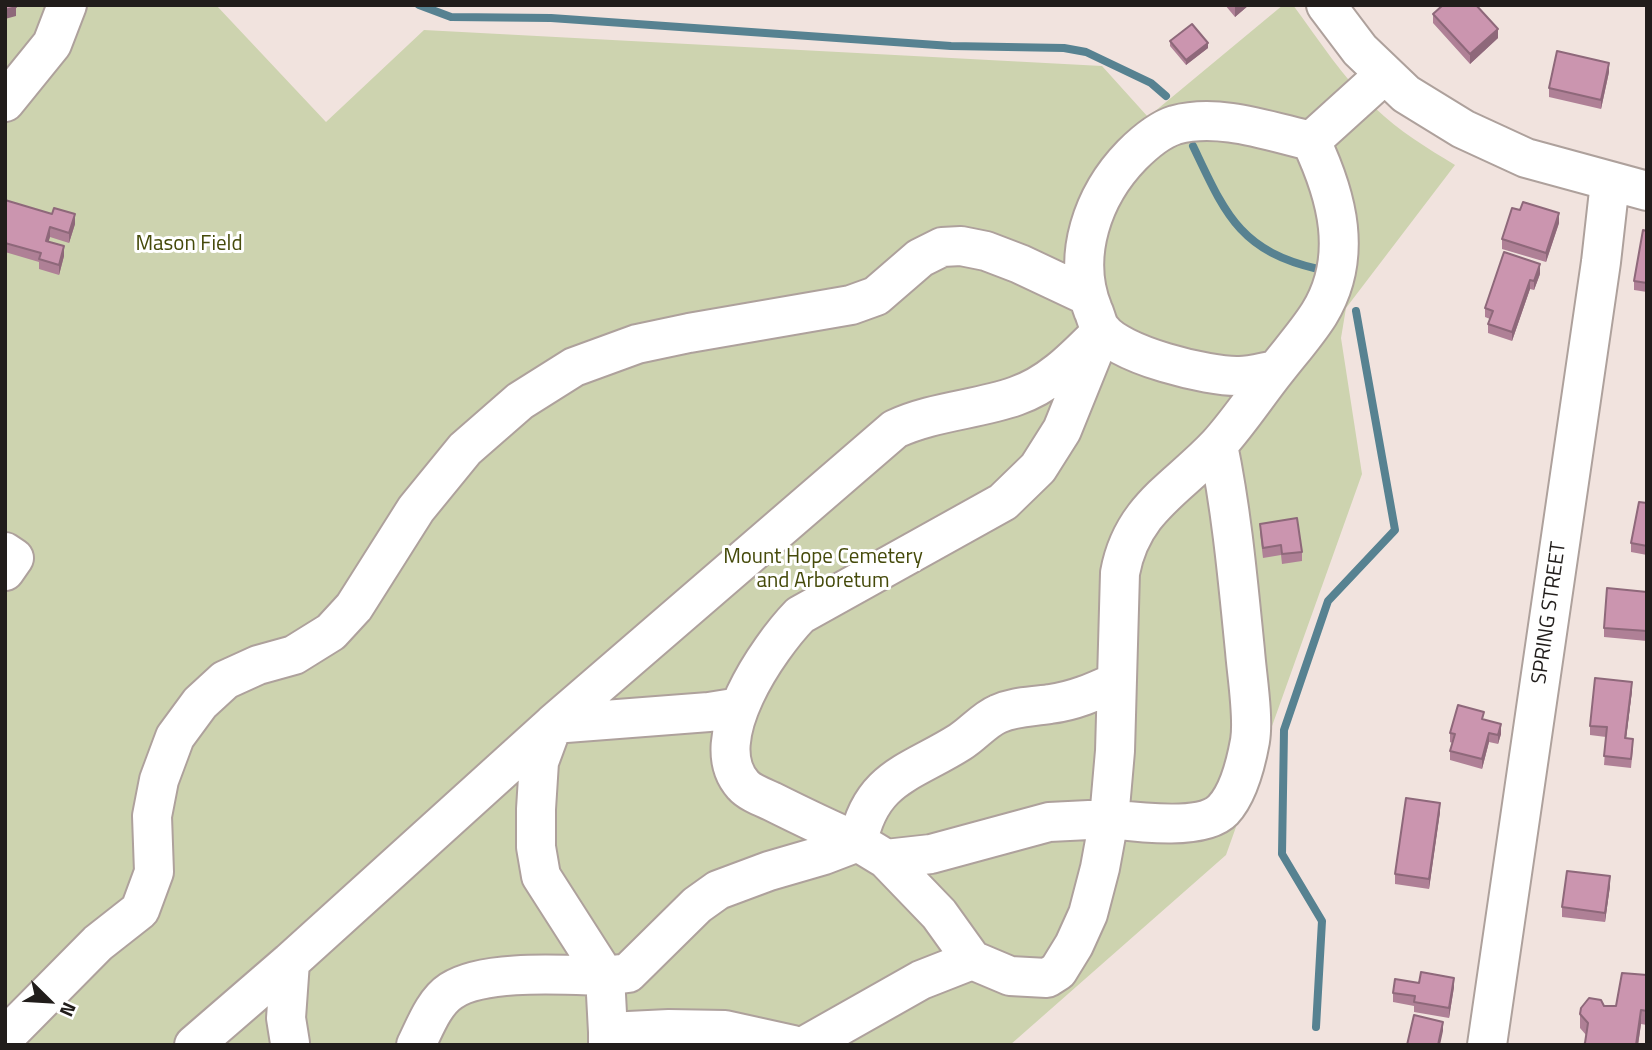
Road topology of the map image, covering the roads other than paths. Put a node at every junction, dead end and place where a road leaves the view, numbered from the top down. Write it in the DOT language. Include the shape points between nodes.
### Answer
graph roads {
  1 [pos="67,5"];
  2 [pos="1326,5"];
  3 [pos="1385,74"];
  4 [pos="5,102"];
  5 [pos="1311,141"];
  6 [pos="1609,182"];
  7 [pos="1647,191"];
  8 [pos="1088,296"];
  9 [pos="1102,331"];
  10 [pos="1276,370"];
  11 [pos="1218,445"];
  12 [pos="5,552"];
  13 [pos="5,571"];
  14 [pos="1116,682"];
  15 [pos="740,706"];
  16 [pos="553,724"];
  17 [pos="1109,819"];
  18 [pos="872,850"];
  19 [pos="972,960"];
  20 [pos="290,962"];
  21 [pos="606,976"];
  22 [pos="5,1037"];
  23 [pos="608,1039"];
  24 [pos="291,1044"];
  25 [pos="194,1045"];
  26 [pos="416,1045"];
  27 [pos="793,1045"];
  28 [pos="806,1045"];
  29 [pos="1487,1045"];
  1 -- 4 [label="street" via="52,44"];
  2 -- 3 [label="street"];
  3 -- 5 [label="street"];
  3 -- 6 [label="street" via="1406,94 1462,129 1527,158"];
  5 -- 8 [label="street" via="1217,121 1175,125 1145,141 1102,193 1084,260"];
  5 -- 10 [label="street" via="1333,194 1339,253 1320,313"];
  6 -- 7 [label="street"];
  6 -- 29 [label="street, SPRING STREET"];
  8 -- 9 [label="street"];
  8 -- 22 [label="street" via="986,251 942,247 920,258 876,296 851,305 637,344 574,367 520,401 466,449 416,509 354,607 331,632 294,655 225,681 200,703 175,737 159,780 152,816 154,873 141,910 99,943"];
  9 -- 10 [label="street" via="1140,354 1204,372 1239,376"];
  9 -- 15 [label="street" via="1062,430 1038,468 1003,502 800,615 766,657"];
  9 -- 16 [label="street" via="1066,367 1017,396 918,418 895,429"];
  10 -- 11 [label="street"];
  11 -- 14 [label="street" via="1162,496 1134,530 1120,573"];
  11 -- 17 [label="street" via="1249,691 1251,739 1243,769 1222,811 1201,820 1150,824"];
  12 -- 13 [label="street" via="14,558"];
  14 -- 17 [label="street"];
  14 -- 18 [label="street" via="1083,697 996,715 959,743 913,767 880,790 861,826"];
  15 -- 16 [label="street" via="663,717"];
  15 -- 18 [label="street" via="731,740 733,765 743,786"];
  16 -- 20 [label="street"];
  16 -- 21 [label="street" via="539,762 536,797 541,876"];
  17 -- 18 [label="street" via="1049,822 931,854"];
  17 -- 19 [label="street" via="1088,914 1058,971 1047,978 1010,976"];
  18 -- 19 [label="street" via="939,914"];
  18 -- 21 [label="street" via="824,855 718,890 696,905 628,972"];
  19 -- 28 [label="street" via="921,980"];
  20 -- 24 [label="street" via="286,1018"];
  20 -- 25 [label="street"];
  21 -- 23 [label="street"];
  21 -- 26 [label="street" via="478,980 450,991"];
  23 -- 27 [label="street" via="669,1029 725,1030"];
}
